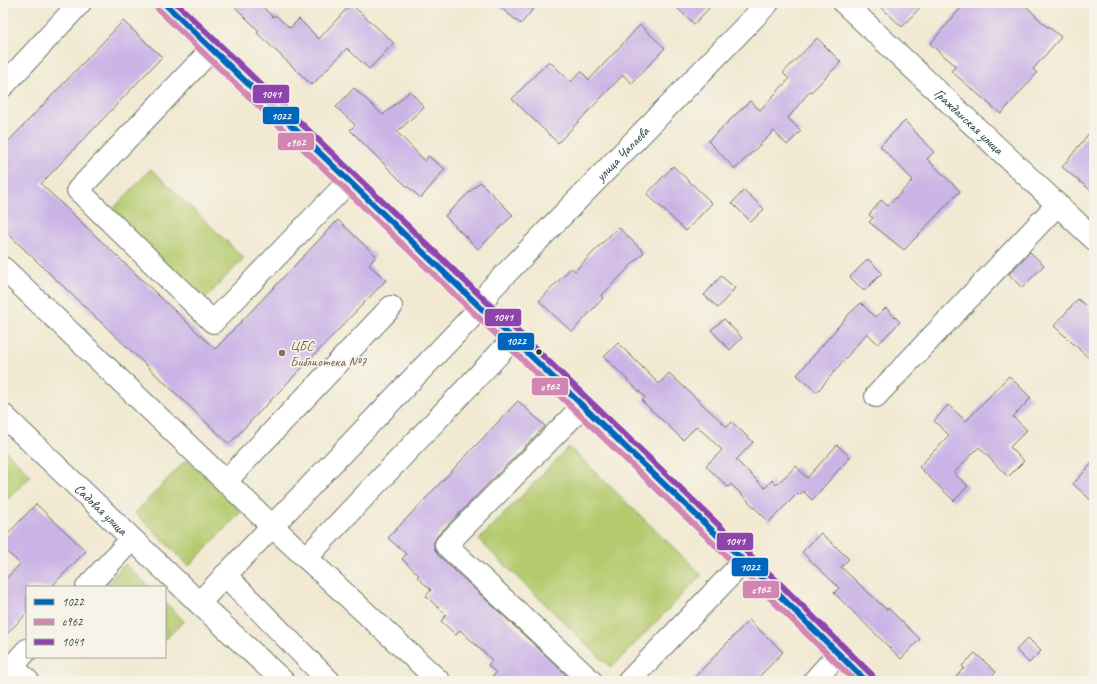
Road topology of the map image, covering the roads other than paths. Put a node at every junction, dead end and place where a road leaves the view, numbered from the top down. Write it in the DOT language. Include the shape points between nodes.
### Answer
graph roads {
  1 [pos="80,3"];
  2 [pos="164,3"];
  3 [pos="768,3"];
  4 [pos="844,3"];
  5 [pos="212,49"];
  6 [pos="3,86"];
  7 [pos="349,181"];
  8 [pos="1057,205"];
  9 [pos="1094,239"];
  10 [pos="3,268"];
  11 [pos="391,307"];
  12 [pos="480,308"];
  13 [pos="513,339"];
  14 [pos="876,396"];
  15 [pos="583,406"];
  16 [pos="3,416"];
  17 [pos="226,481"];
  18 [pos="272,526"];
  19 [pos="132,539"];
  20 [pos="306,558"];
  21 [pos="744,561"];
  22 [pos="225,575"];
  23 [pos="88,586"];
  24 [pos="199,603"];
  25 [pos="26,651"];
  26 [pos="838,654"];
  27 [pos="8,671"];
  28 [pos="28,681"];
  29 [pos="283,681"];
  30 [pos="330,681"];
  31 [pos="439,681"];
  32 [pos="591,681"];
  33 [pos="629,681"];
  34 [pos="814,681"];
  35 [pos="866,681"];
  1 -- 6 [label="street"];
  2 -- 5 [label="street"];
  3 -- 12 [label="street, улица Чапаева" via="490,290"];
  4 -- 8 [label="street, Гражданская улица"];
  5 -- 7 [label="street"];
  5 -- 7 [label="street" via="78,190 214,322"];
  7 -- 12 [label="street"];
  8 -- 9 [label="street, Гражданская улица"];
  8 -- 14 [label="street"];
  10 -- 17 [label="street"];
  11 -- 17 [label="street"];
  12 -- 13 [label="street"];
  12 -- 18 [label="street, улица Чапаева"];
  13 -- 15 [label="street"];
  13 -- 20 [label="street"];
  15 -- 21 [label="street"];
  15 -- 32 [label="street" via="446,545"];
  16 -- 19 [label="street, Садовая улица"];
  17 -- 18 [label="street"];
  18 -- 20 [label="street"];
  18 -- 22 [label="street, улица Чапаева"];
  19 -- 23 [label="street"];
  19 -- 24 [label="street, Садовая улица"];
  20 -- 31 [label="street"];
  21 -- 26 [label="street"];
  21 -- 33 [label="street"];
  22 -- 24 [label="street, улица Чапаева"];
  22 -- 30 [label="street"];
  24 -- 29 [label="street, Садовая улица"];
  25 -- 27 [label="street"];
  26 -- 34 [label="street"];
  26 -- 35 [label="street"];
  27 -- 28 [label="street"];
}
